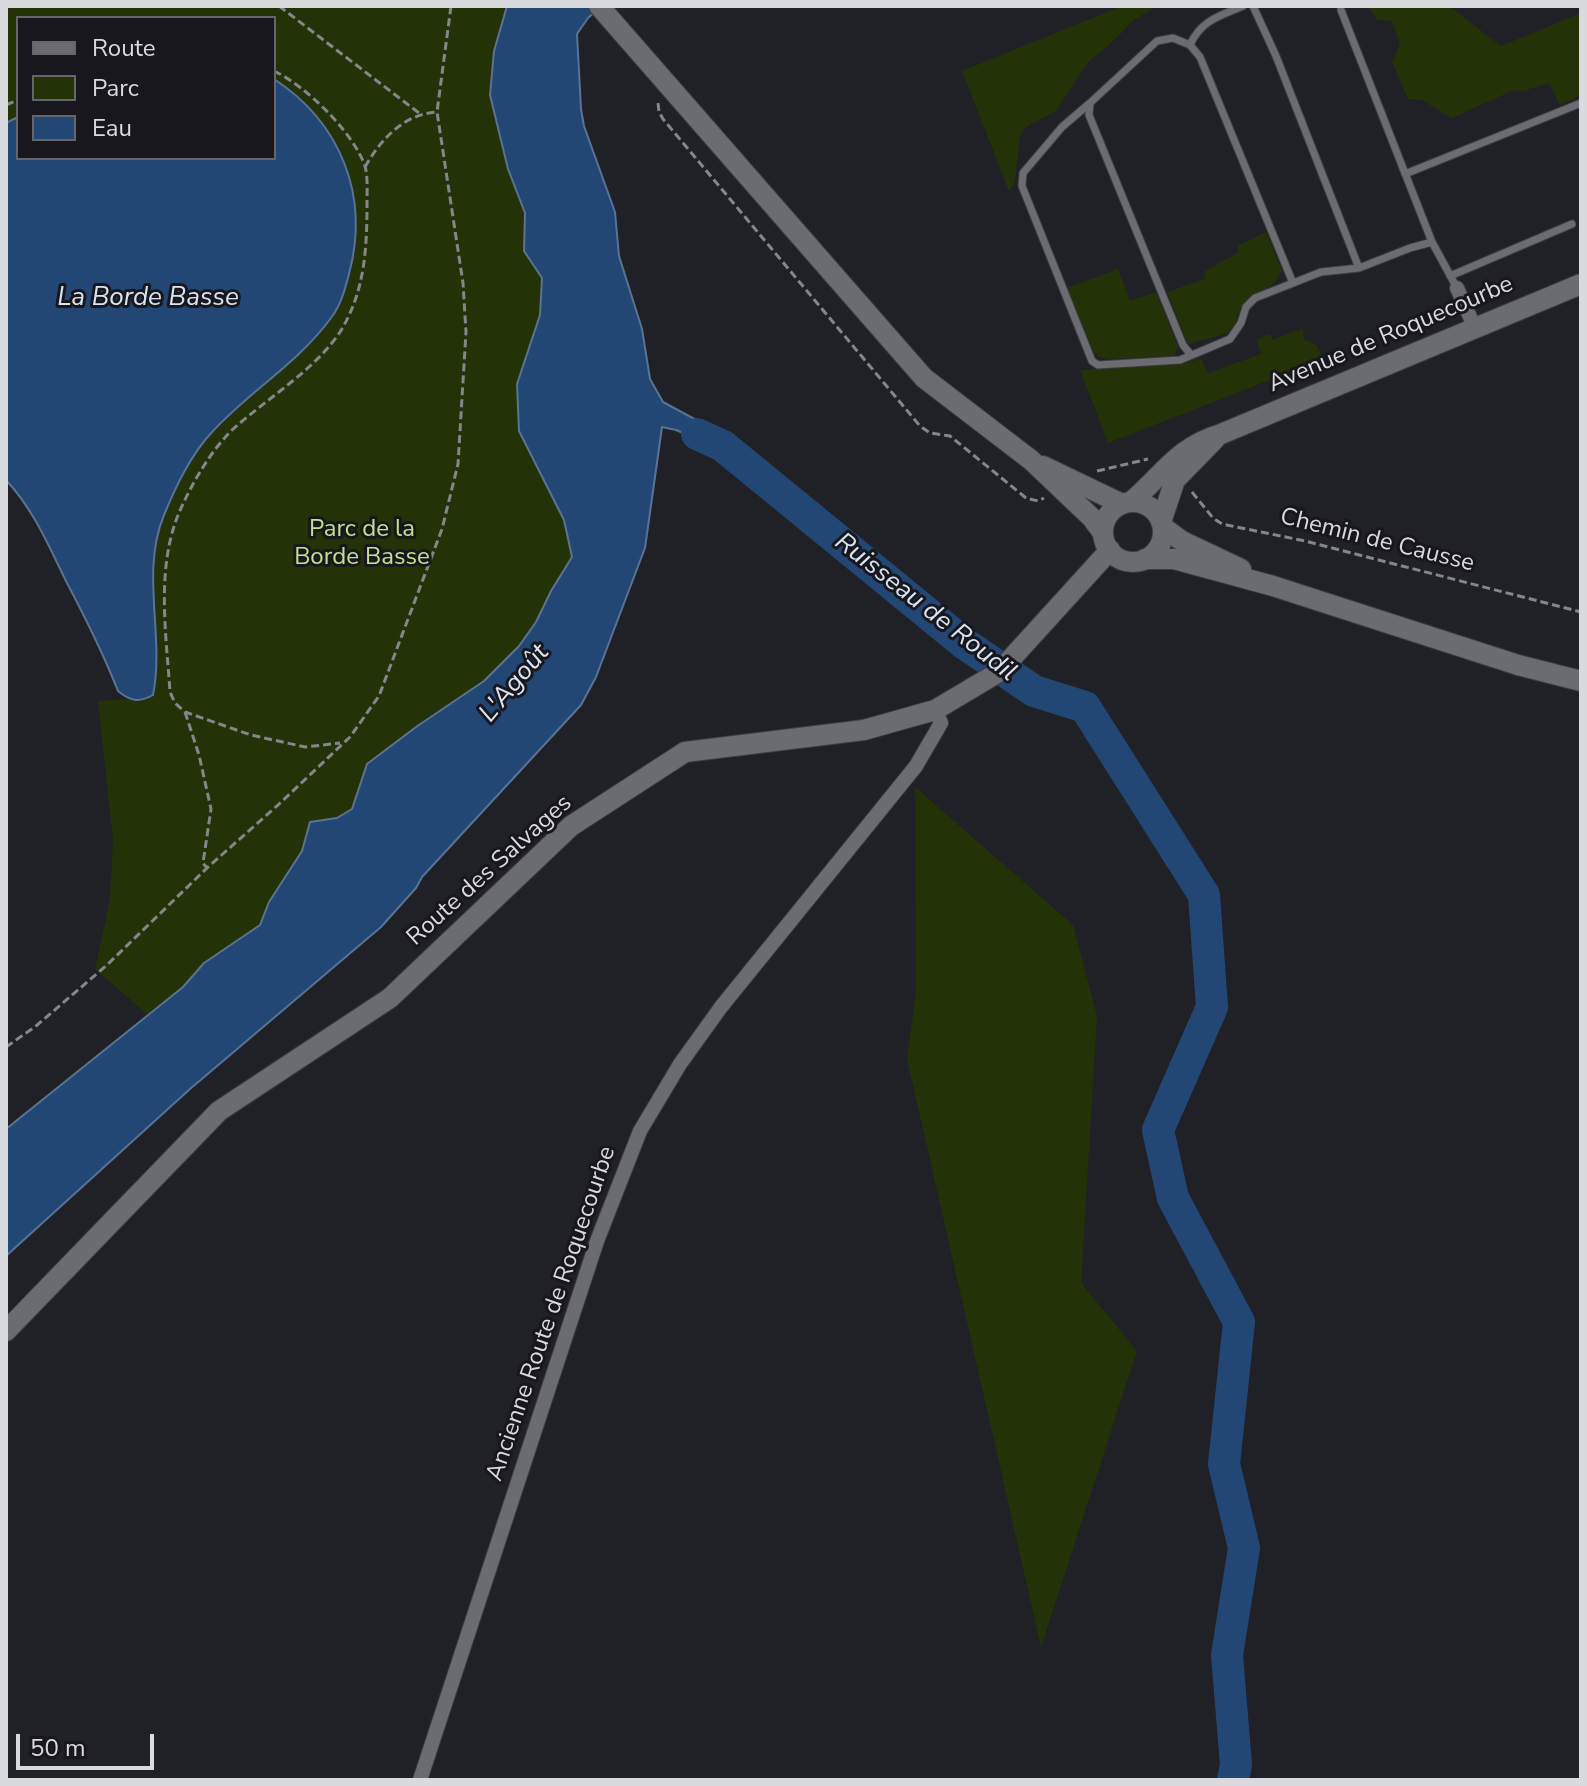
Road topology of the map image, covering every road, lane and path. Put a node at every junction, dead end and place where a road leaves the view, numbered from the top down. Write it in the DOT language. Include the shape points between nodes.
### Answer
graph roads {
  1 [pos="279,6"];
  2 [pos="451,6"];
  3 [pos="599,6"];
  4 [pos="1243,6"];
  5 [pos="1253,6"];
  6 [pos="1341,10"];
  7 [pos="1190,45"];
  8 [pos="276,72"];
  9 [pos="665,84"];
  10 [pos="1090,103"];
  11 [pos="1581,103"];
  12 [pos="437,112"];
  13 [pos="419,113"];
  14 [pos="365,167"];
  15 [pos="1405,174"];
  16 [pos="1572,224"];
  17 [pos="1432,242"];
  18 [pos="1359,268"];
  19 [pos="1454,282"];
  20 [pos="1293,283"];
  21 [pos="1581,284"];
  22 [pos="1475,328"];
  23 [pos="1191,355"];
  24 [pos="1221,434"];
  25 [pos="1031,460"];
  26 [pos="1153,460"];
  27 [pos="1092,470"];
  28 [pos="1187,486"];
  29 [pos="1049,495"];
  30 [pos="1126,503"];
  31 [pos="1162,524"];
  32 [pos="1107,542"];
  33 [pos="1145,559"];
  34 [pos="1273,586"];
  35 [pos="1581,612"];
  36 [pos="1581,681"];
  37 [pos="935,710"];
  38 [pos="185,712"];
  39 [pos="344,743"];
  40 [pos="207,868"];
  41 [pos="6,1047"];
  42 [pos="6,1331"];
  43 [pos="420,1780"];
  1 -- 13 [label="path"];
  2 -- 12 [label="path"];
  3 -- 9 [label="main road"];
  4 -- 7 [label="lane" via="1207,21"];
  5 -- 18 [label="lane"];
  6 -- 15 [label="lane"];
  7 -- 10 [label="lane" via="1173,38 1157,41"];
  7 -- 20 [label="lane" via="1200,57"];
  8 -- 14 [label="path" via="323,108"];
  9 -- 25 [label="main road" via="924,378"];
  9 -- 29 [label="path" via="658,104 663,119 920,426 950,436 1026,498 1038,501"];
  10 -- 23 [label="lane" via="1089,115"];
  10 -- 23 [label="lane" via="1023,173 1024,196 1092,361 1151,362"];
  11 -- 15 [label="lane"];
  12 -- 13 [label="path"];
  12 -- 39 [label="path" via="464,295 458,464 442,529 379,696"];
  13 -- 14 [label="path" via="377,147"];
  14 -- 38 [label="path" via="364,274 339,333 231,432 193,484 173,525 165,574 166,634 170,692"];
  15 -- 17 [label="lane"];
  16 -- 19 [label="lane"];
  17 -- 18 [label="lane"];
  17 -- 19 [label="lane"];
  18 -- 20 [label="lane" via="1321,272"];
  19 -- 22 [label="street"];
  20 -- 23 [label="lane" via="1255,298 1230,339"];
  21 -- 22 [label="main road, Avenue de Roquecourbe"];
  22 -- 24 [label="main road, Avenue de Roquecourbe"];
  24 -- 30 [label="main road, Avenue de Roquecourbe" via="1180,453"];
  24 -- 31 [label="main road, Avenue de Roquecourbe" via="1175,480"];
  25 -- 30 [label="main road"];
  25 -- 32 [label="main road" via="1093,519"];
  26 -- 27 [label="path"];
  28 -- 35 [label="path, Chemin de Causse" via="1222,524"];
  30 -- 31 [label="main road" via="1149,506"];
  30 -- 32 [label="main road" via="1108,515"];
  31 -- 33 [label="main road" via="1157,549"];
  31 -- 34 [label="main road" via="1182,541"];
  32 -- 33 [label="main road" via="1126,560"];
  32 -- 37 [label="main road, Route des Salvages" via="1001,669"];
  33 -- 34 [label="main road" via="1174,559"];
  34 -- 36 [label="main road"];
  37 -- 42 [label="main road, Route des Salvages" via="864,730 685,752 571,826 390,998 219,1111"];
  37 -- 43 [label="street, Ancienne Route de Roquecourbe" via="941,723 916,766 721,1007 640,1131 597,1241"];
  38 -- 39 [label="path" via="305,747"];
  38 -- 40 [label="path" via="211,809 203,863"];
  39 -- 40 [label="path"];
  40 -- 41 [label="path" via="107,965"];
}
